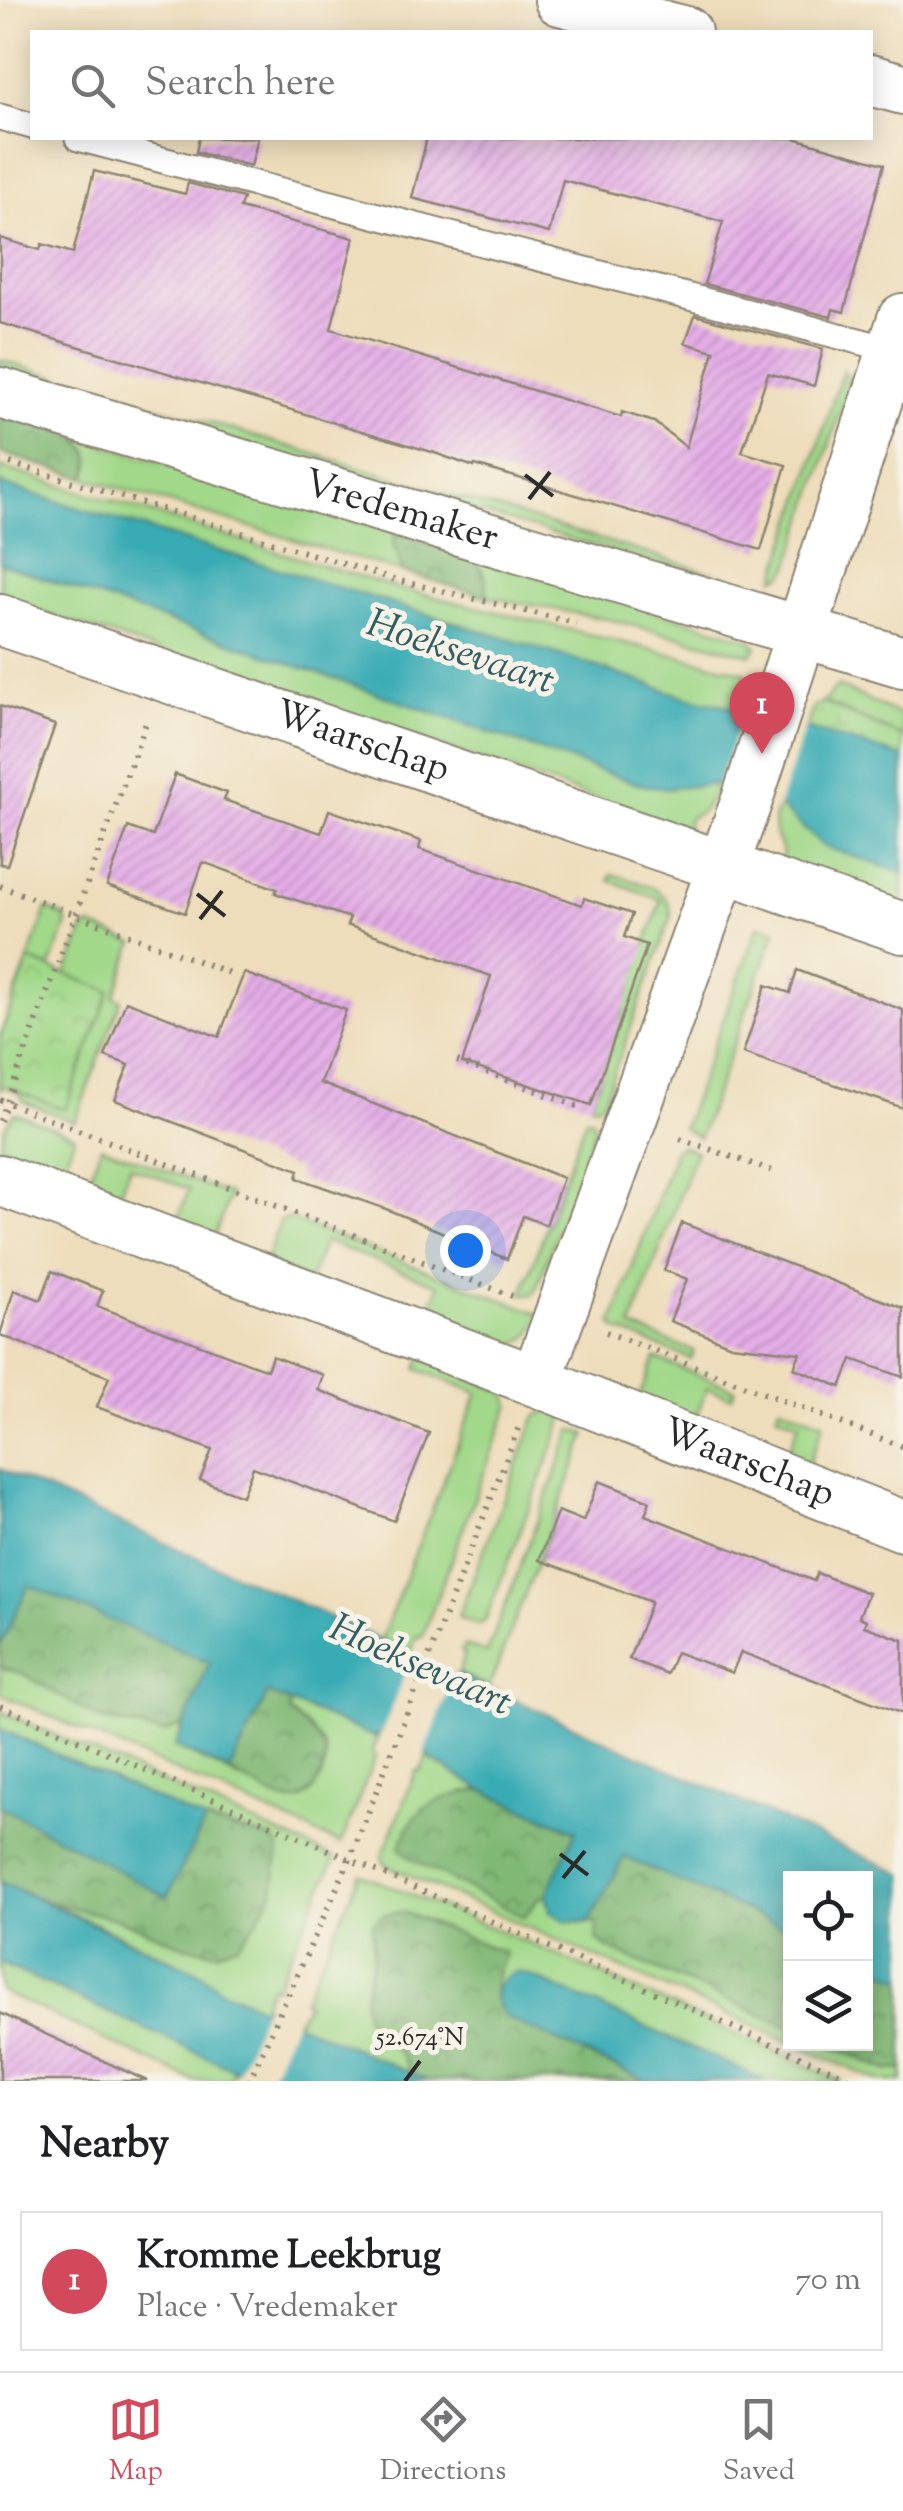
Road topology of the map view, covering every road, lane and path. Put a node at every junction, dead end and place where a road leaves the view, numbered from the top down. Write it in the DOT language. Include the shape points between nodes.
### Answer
graph roads {
  1 [pos="560,0"];
  2 [pos="678,30"];
  3 [pos="873,81"];
  4 [pos="903,88"];
  5 [pos="0,117"];
  6 [pos="30,125"];
  7 [pos="86,140"];
  8 [pos="900,341"];
  9 [pos="0,392"];
  10 [pos="0,460"];
  11 [pos="0,620"];
  12 [pos="592,627"];
  13 [pos="802,631"];
  14 [pos="903,662"];
  15 [pos="163,675"];
  16 [pos="724,865"];
  17 [pos="0,886"];
  18 [pos="77,916"];
  19 [pos="903,928"];
  20 [pos="232,974"];
  21 [pos="3,1102"];
  22 [pos="0,1120"];
  23 [pos="0,1180"];
  24 [pos="560,1314"];
  25 [pos="536,1381"];
  26 [pos="903,1447"];
  27 [pos="903,1526"];
  28 [pos="0,1706"];
  29 [pos="350,1858"];
  30 [pos="249,2081"];
  31 [pos="856,2081"];
  1 -- 2 [label="street"];
  3 -- 4 [label="street"];
  5 -- 6 [label="lane"];
  7 -- 8 [label="lane"];
  8 -- 13 [label="street"];
  9 -- 13 [label="street, Vredemaker"];
  10 -- 12 [label="path" via="400,581"];
  11 -- 15 [label="street, Waarschap"];
  13 -- 14 [label="street, Vredemaker"];
  13 -- 16 [label="street"];
  15 -- 16 [label="street, Waarschap"];
  15 -- 18 [label="path"];
  16 -- 19 [label="street, Waarschap"];
  16 -- 24 [label="street"];
  17 -- 18 [label="path"];
  18 -- 20 [label="path"];
  18 -- 21 [label="path"];
  21 -- 22 [label="path"];
  21 -- 24 [label="path"];
  23 -- 25 [label="street, Waarschap"];
  24 -- 25 [label="street"];
  24 -- 26 [label="path"];
  25 -- 27 [label="street, Waarschap"];
  25 -- 29 [label="path"];
  28 -- 29 [label="path"];
  29 -- 30 [label="path"];
  29 -- 31 [label="path"];
}
